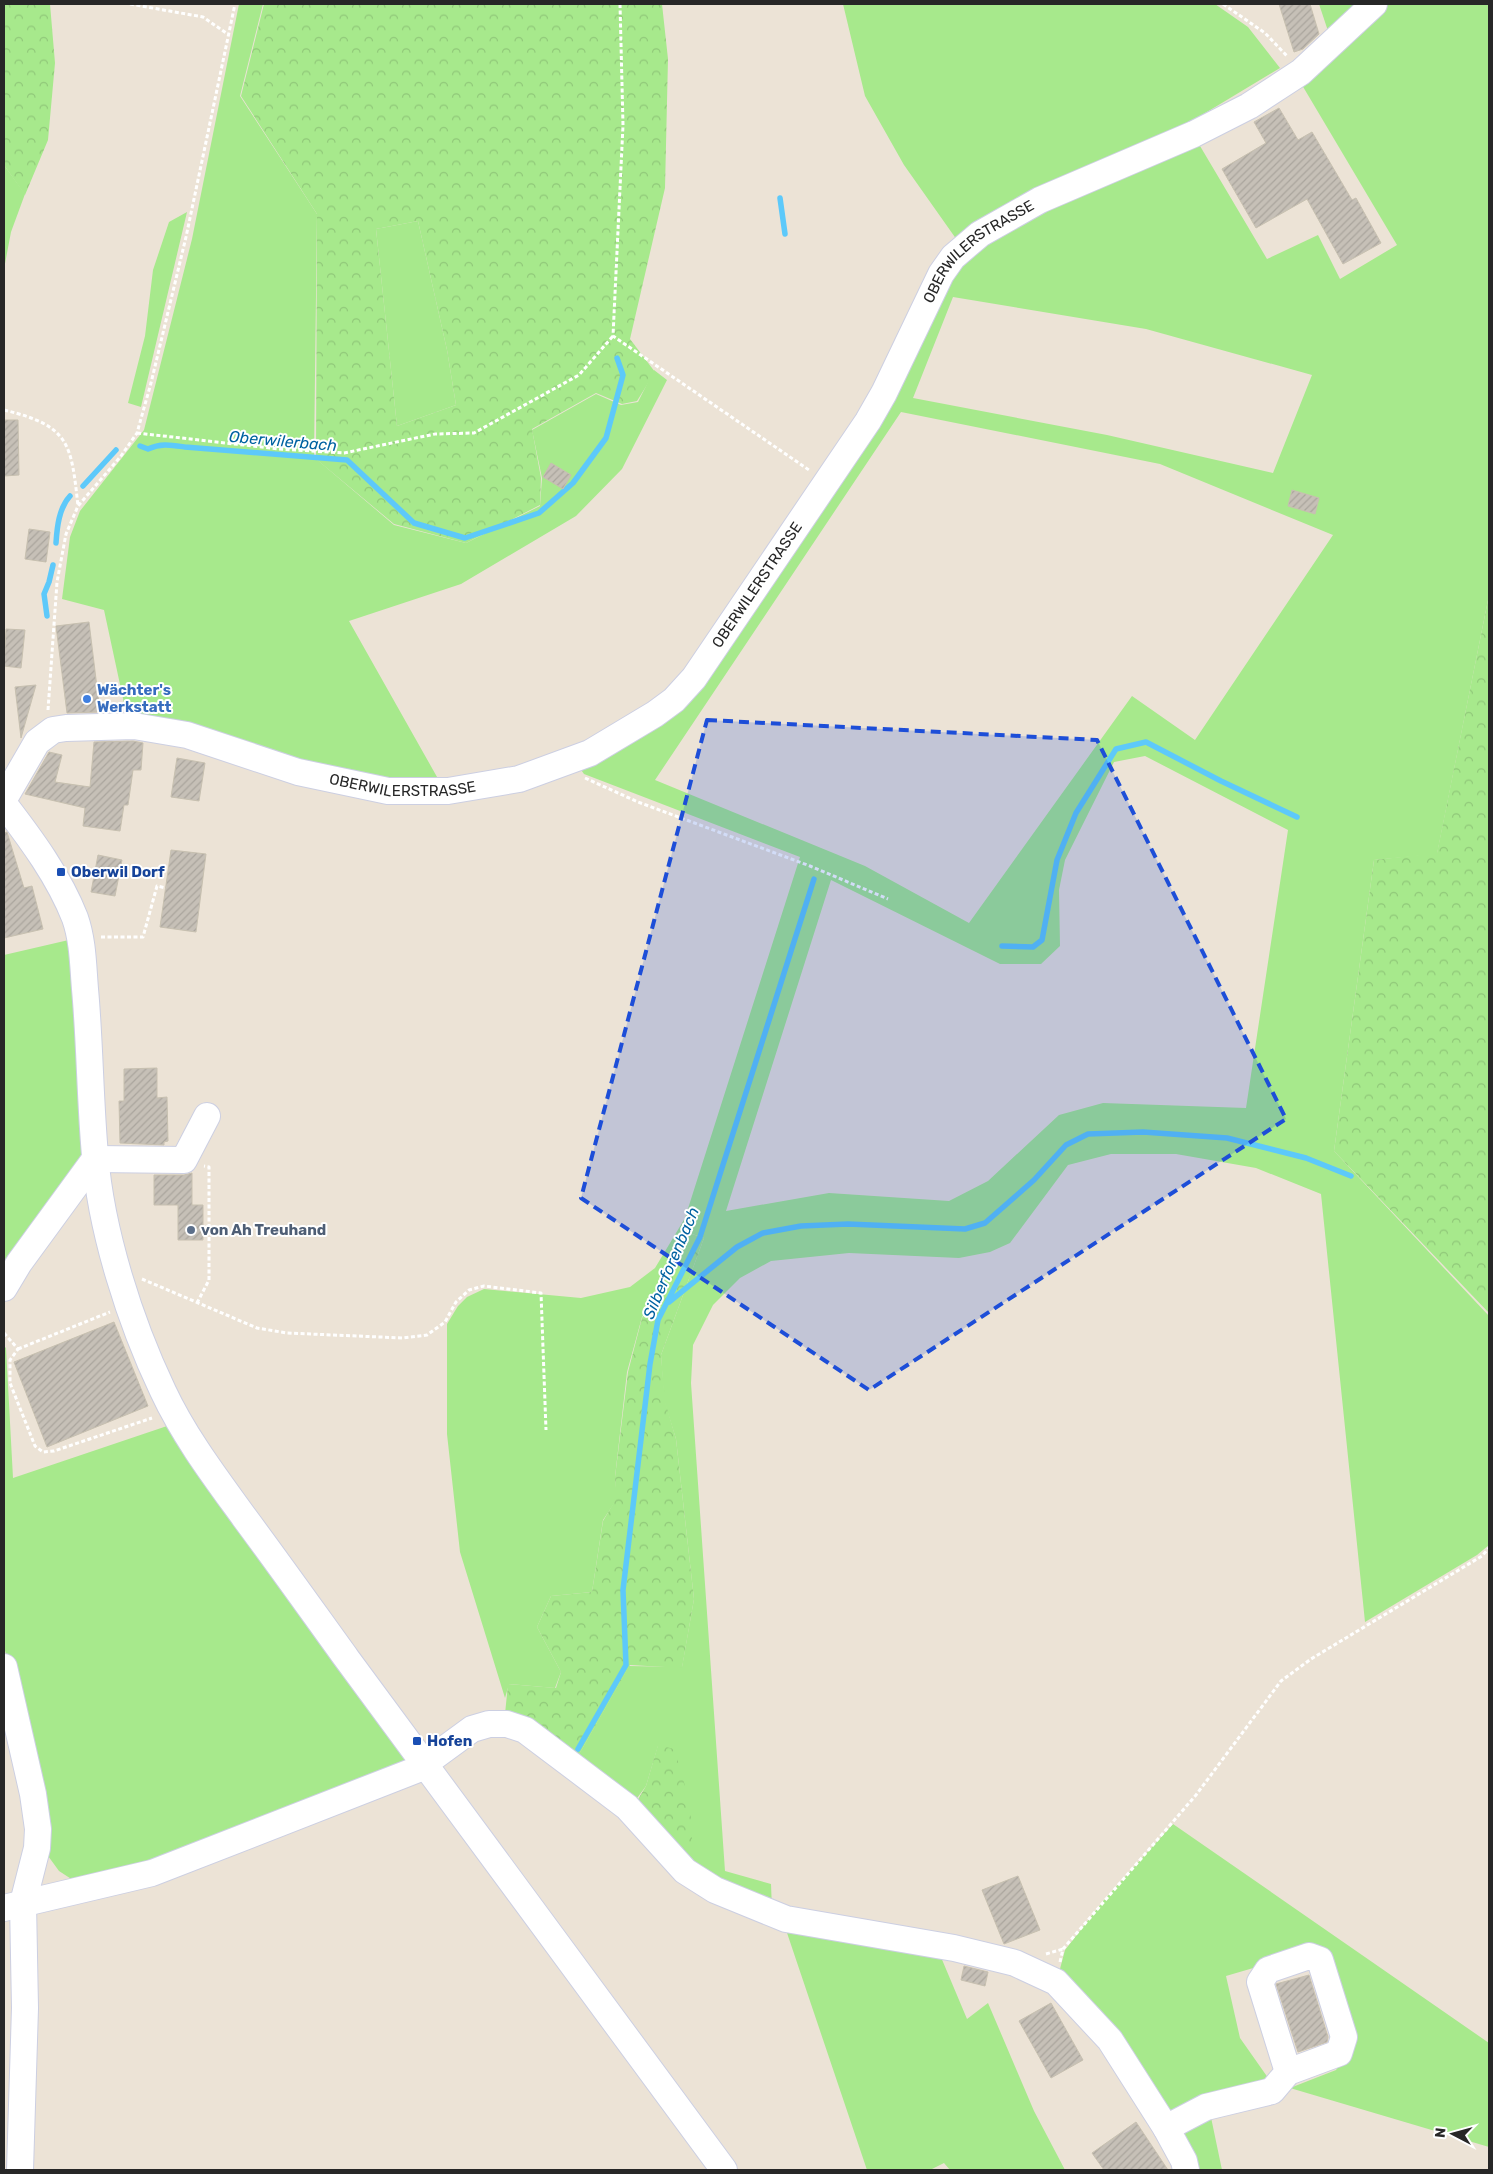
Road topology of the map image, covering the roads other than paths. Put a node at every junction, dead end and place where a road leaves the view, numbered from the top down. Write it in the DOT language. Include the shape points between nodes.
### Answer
graph roads {
  1 [pos="1374,4"];
  2 [pos="4,799"];
  3 [pos="4,804"];
  4 [pos="207,1116"];
  5 [pos="95,1159"];
  6 [pos="4,1288"];
  7 [pos="4,1667"];
  8 [pos="425,1765"];
  9 [pos="13,1906"];
  10 [pos="1288,2072"];
  11 [pos="1166,2128"];
  12 [pos="20,2170"];
  13 [pos="724,2170"];
  14 [pos="1186,2170"];
  1 -- 2 [label="street, OBERWILERSTRASSE" via="1301,72 1249,106 1194,134 1040,200 973,240 953,257 941,274 868,422 720,641 674,700 633,729 590,753 519,779 440,791 388,791 298,772 164,730 134,726 59,728 37,742"];
  3 -- 5 [label="street" via="54,876 69,905 80,938 88,1016"];
  4 -- 5 [label="street" via="184,1160"];
  5 -- 6 [label="street"];
  5 -- 8 [label="street" via="116,1267 148,1358 173,1410 207,1466"];
  7 -- 9 [label="street" via="38,1829 38,1848"];
  8 -- 9 [label="street" via="152,1873"];
  8 -- 11 [label="street" via="472,1729 489,1724 516,1727 628,1807 685,1871 715,1890 786,1919 954,1948 1014,1963 1056,1982 1110,2040"];
  8 -- 13 [label="street"];
  9 -- 12 [label="street" via="25,2008"];
  10 -- 11 [label="street" via="1272,2091 1206,2107"];
  11 -- 14 [label="street"];
}
